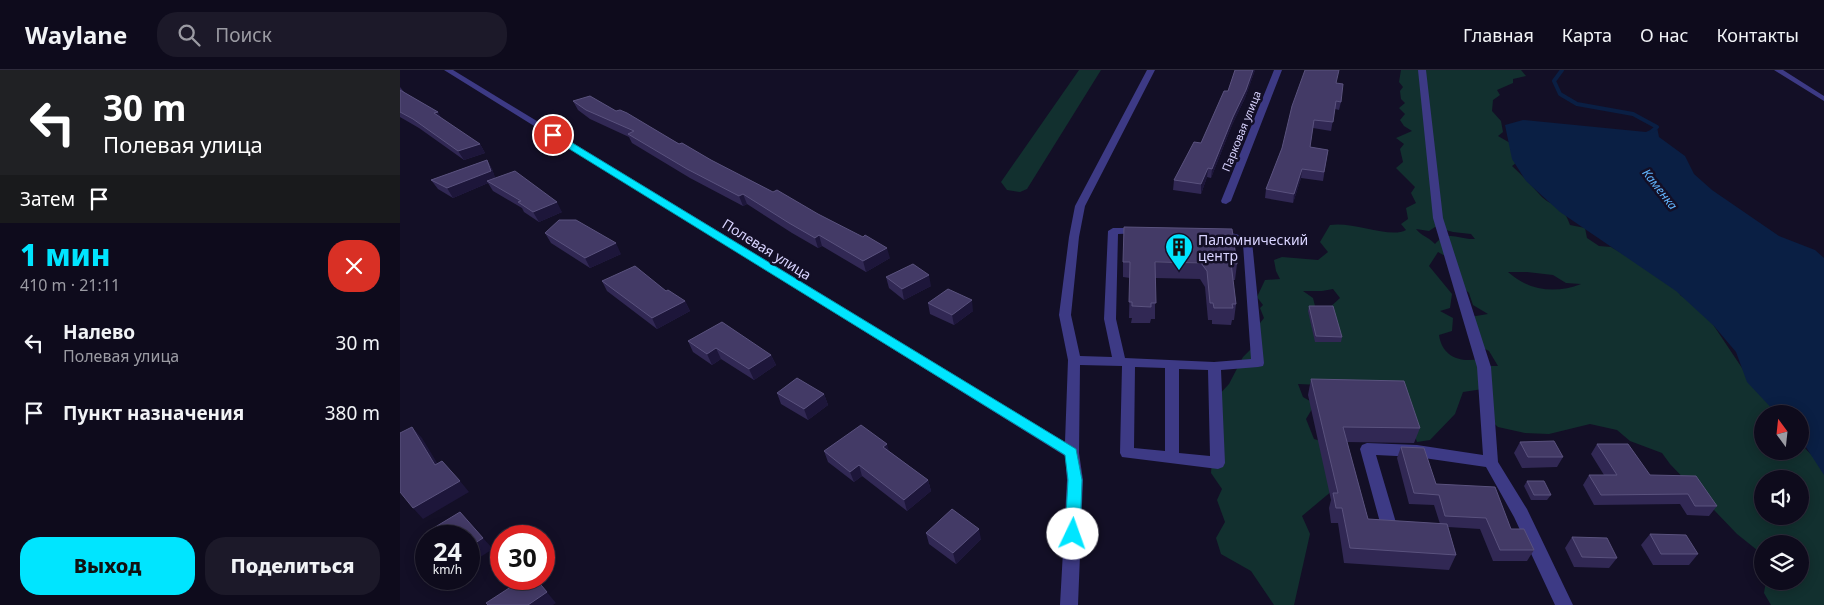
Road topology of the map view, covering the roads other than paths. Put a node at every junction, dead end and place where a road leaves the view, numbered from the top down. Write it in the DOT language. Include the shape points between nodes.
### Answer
graph roads {
  1 [pos="448,70"];
  2 [pos="1151,70"];
  3 [pos="1278,70"];
  4 [pos="1422,70"];
  5 [pos="1778,70"];
  6 [pos="1824,99"];
  7 [pos="1226,201"];
  8 [pos="1157,233"];
  9 [pos="1210,236"];
  10 [pos="1074,360"];
  11 [pos="1124,361"];
  12 [pos="1172,364"];
  13 [pos="1214,366"];
  14 [pos="1072,453"];
  15 [pos="1172,458"];
  16 [pos="1491,462"];
  17 [pos="1390,526"];
  18 [pos="1069,605"];
  19 [pos="1564,605"];
  1 -- 14 [label="street, Полевая улица"];
  2 -- 10 [label="street" via="1080,206 1065,315"];
  3 -- 7 [label="street, Парковая улица"];
  4 -- 16 [label="street" via="1438,218 1484,367"];
  5 -- 6 [label="street"];
  8 -- 11 [label="street" via="1113,231 1110,319"];
  9 -- 13 [label="street" via="1238,237 1248,243 1258,363"];
  10 -- 11 [label="street"];
  10 -- 14 [label="street"];
  11 -- 12 [label="street"];
  11 -- 15 [label="street" via="1127,453"];
  12 -- 13 [label="street"];
  12 -- 15 [label="street"];
  13 -- 15 [label="street" via="1218,463"];
  14 -- 18 [label="street" via="1075,480"];
  16 -- 17 [label="street" via="1417,451 1368,449"];
  16 -- 19 [label="street" via="1521,514"];
}
